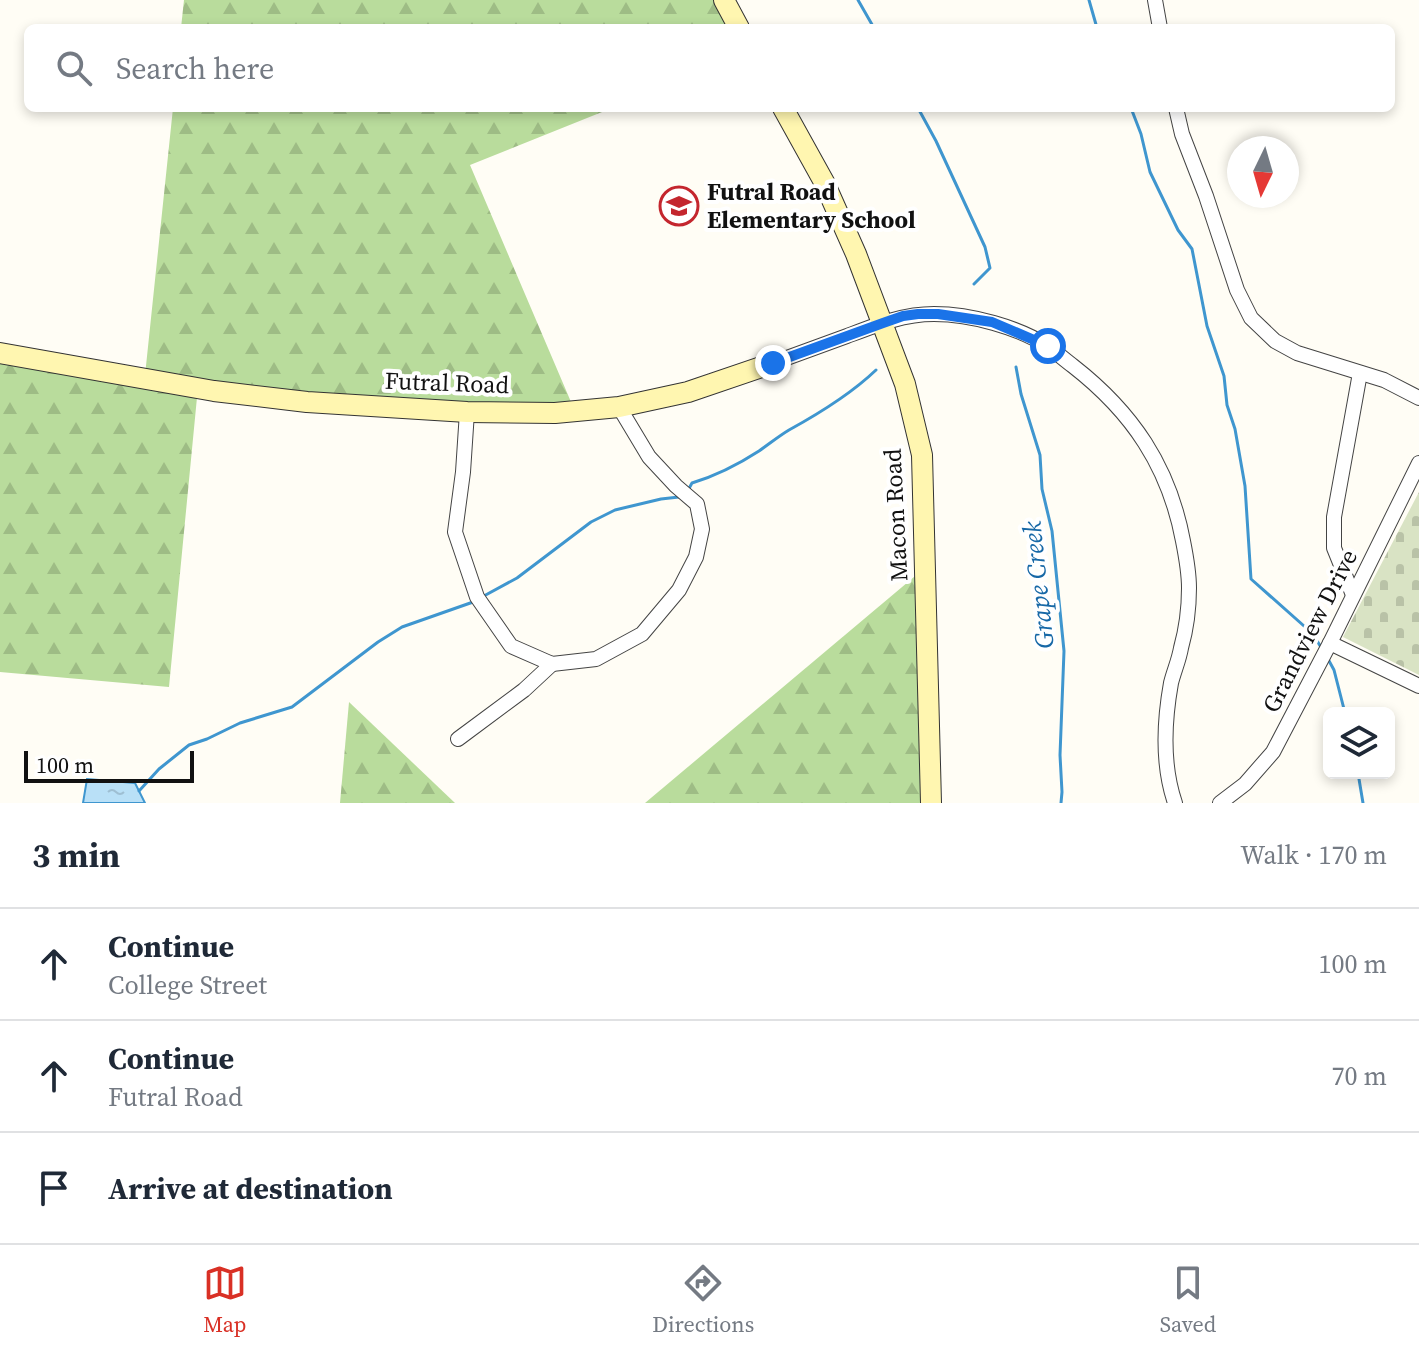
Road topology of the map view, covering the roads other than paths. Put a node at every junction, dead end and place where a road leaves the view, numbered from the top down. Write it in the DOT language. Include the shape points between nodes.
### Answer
graph roads {
  1 [pos="724,0"];
  2 [pos="1155,0"];
  3 [pos="737,24"];
  4 [pos="1159,24"];
  5 [pos="785,112"];
  6 [pos="1177,112"];
  7 [pos="883,323"];
  8 [pos="0,353"];
  9 [pos="773,363"];
  10 [pos="1360,373"];
  11 [pos="1419,398"];
  12 [pos="619,407"];
  13 [pos="467,412"];
  14 [pos="1419,463"];
  15 [pos="1353,595"];
  16 [pos="1330,643"];
  17 [pos="552,664"];
  18 [pos="1419,686"];
  19 [pos="458,739"];
  20 [pos="931,803"];
  21 [pos="1175,803"];
  22 [pos="1220,803"];
  1 -- 3 [label="street"];
  2 -- 4 [label="street"];
  5 -- 7 [label="street, Macon Road" via="824,182"];
  6 -- 10 [label="street" via="1251,318 1297,353"];
  7 -- 9 [label="street, Futral Road"];
  7 -- 20 [label="street, Macon Road" via="922,455"];
  7 -- 21 [label="street, Futral Road" via="918,314 964,317 992,322 1048,346 1100,387 1150,450 1179,519 1189,589 1165,743"];
  8 -- 13 [label="street, Futral Road" via="214,391"];
  9 -- 12 [label="street, Futral Road" via="688,392"];
  10 -- 11 [label="street"];
  10 -- 15 [label="street" via="1334,517 1334,548"];
  12 -- 13 [label="street, Futral Road"];
  12 -- 17 [label="street" via="649,457 697,504 702,529 696,557 679,590 642,634 596,659"];
  13 -- 17 [label="street" via="455,532 459,547 477,597 511,646"];
  14 -- 15 [label="street, Grandview Drive"];
  15 -- 16 [label="street, Grandview Drive"];
  16 -- 18 [label="street"];
  16 -- 22 [label="street, Grandview Drive" via="1273,752"];
  17 -- 19 [label="street"];
}
